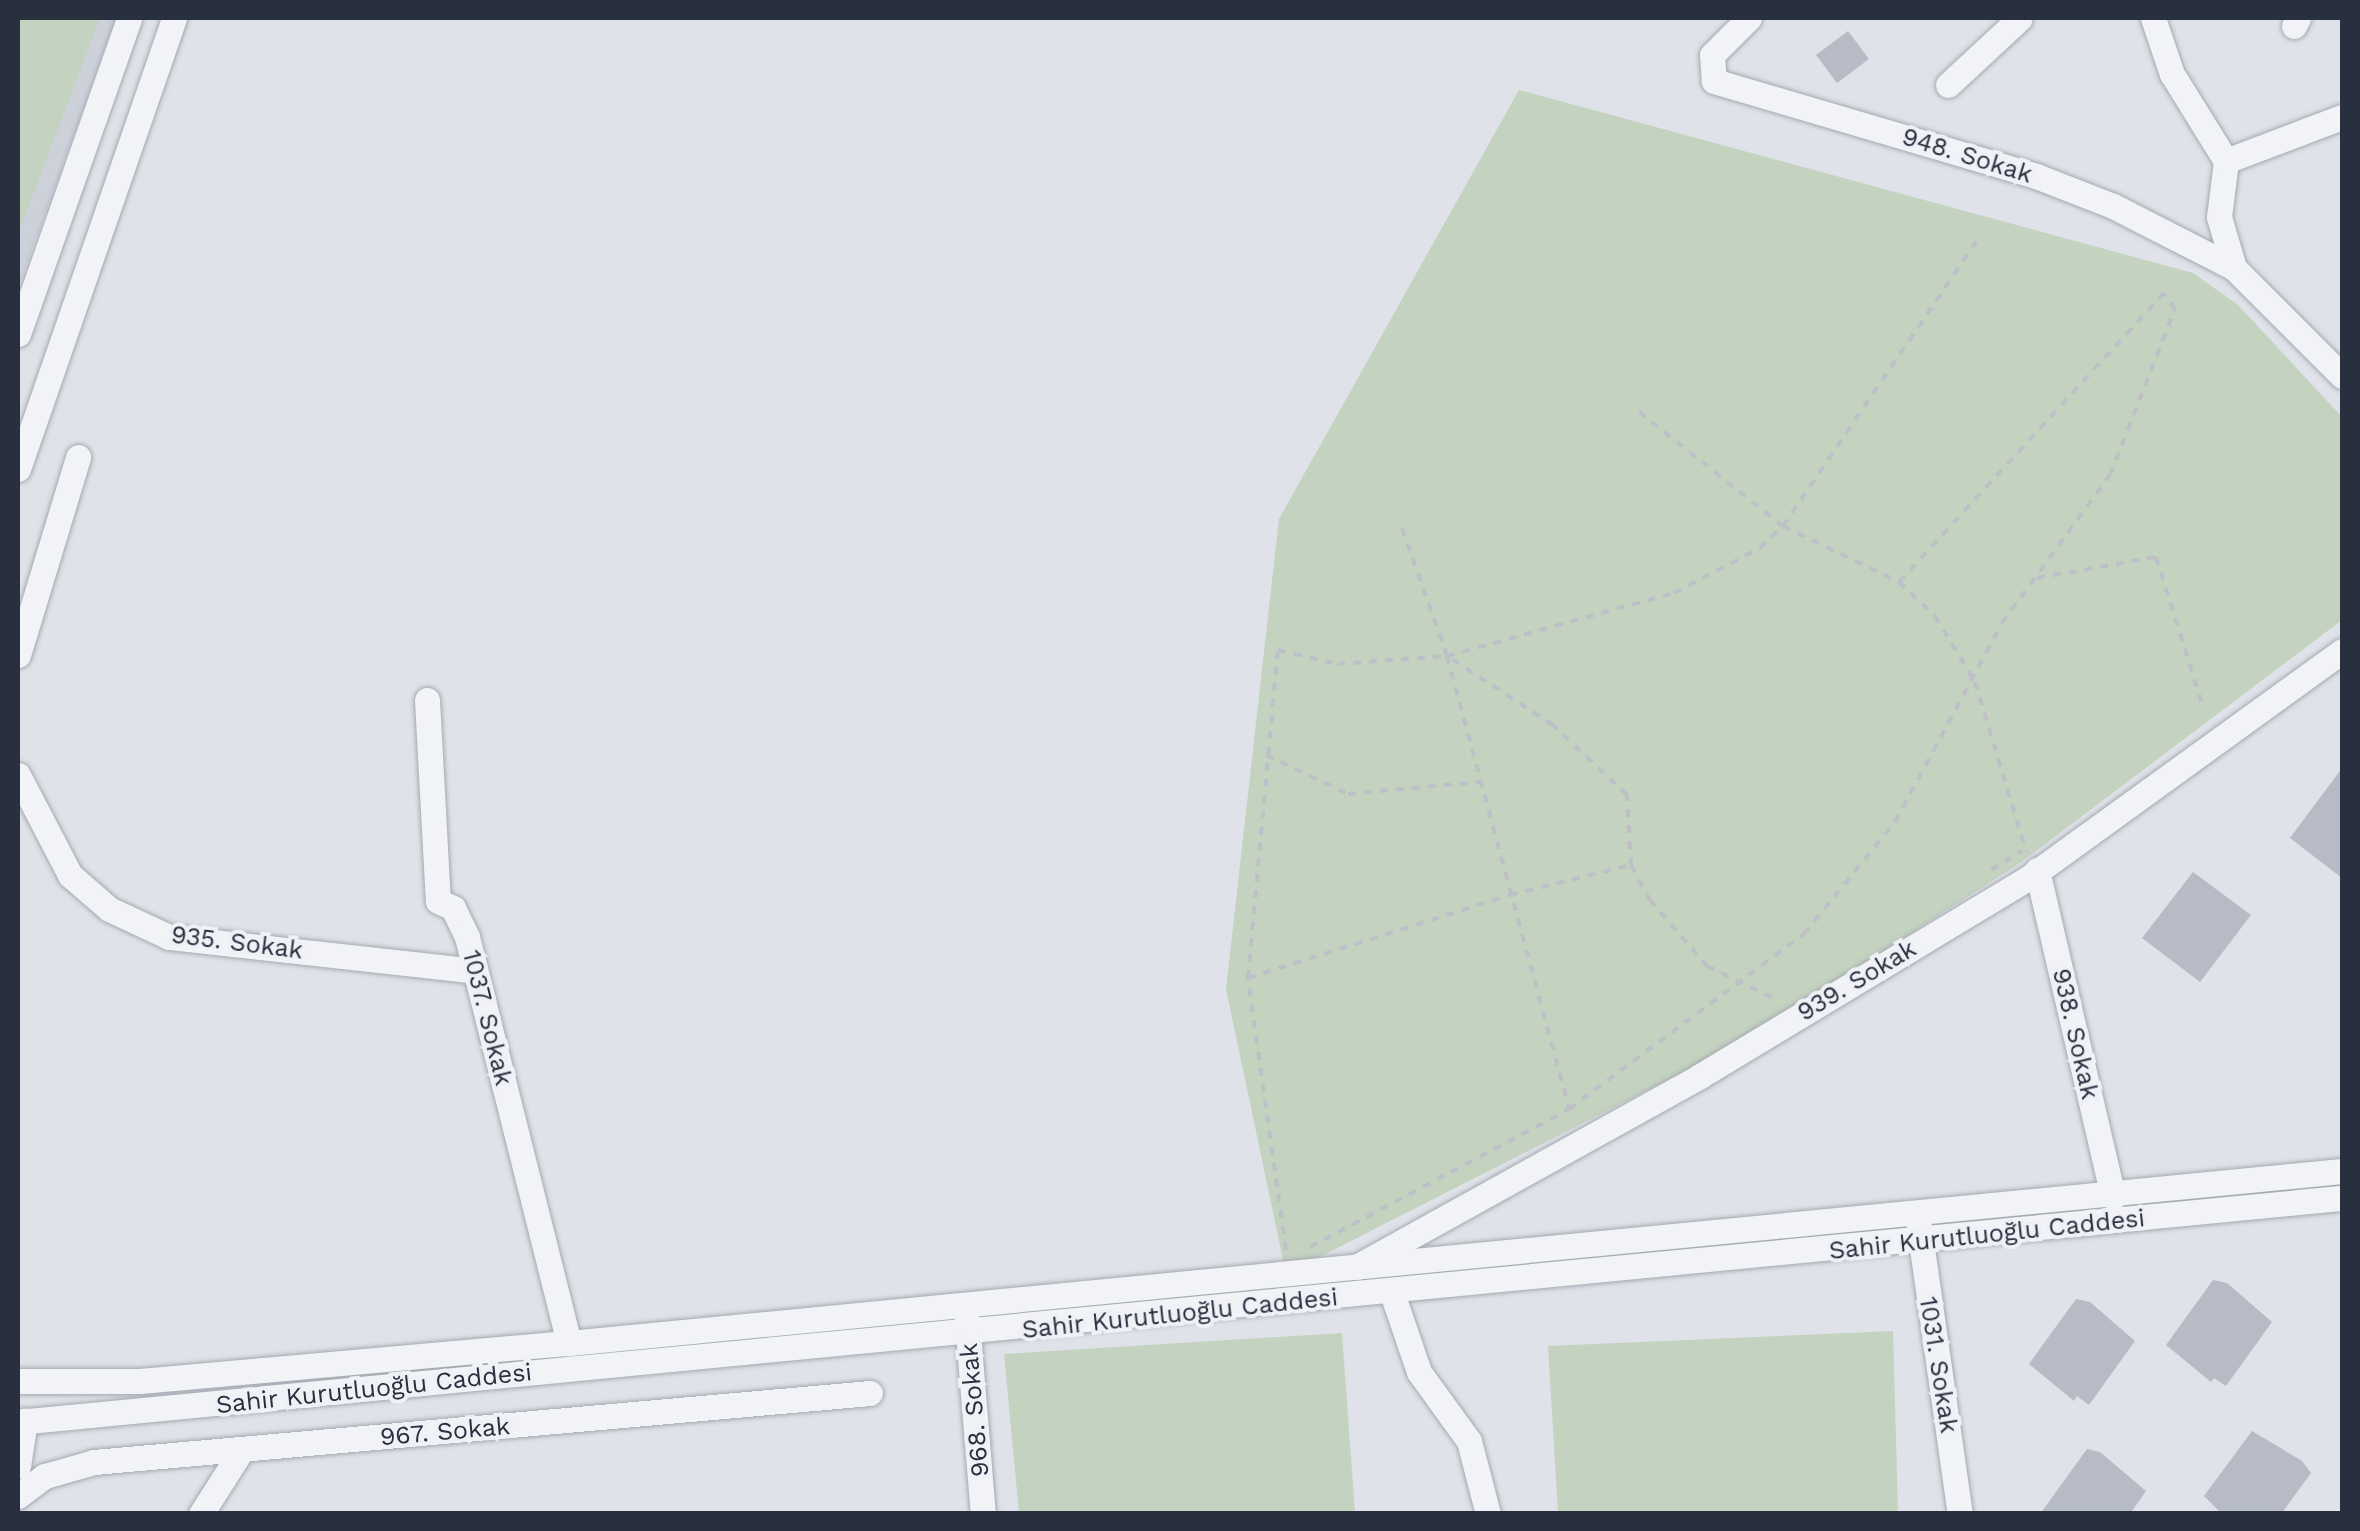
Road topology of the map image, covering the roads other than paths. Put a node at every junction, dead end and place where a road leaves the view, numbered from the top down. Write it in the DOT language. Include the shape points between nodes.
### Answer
graph roads {
  1 [pos="129,18"];
  2 [pos="174,18"];
  3 [pos="1749,18"];
  4 [pos="2020,18"];
  5 [pos="2154,18"];
  6 [pos="1720,37"];
  7 [pos="1948,85"];
  8 [pos="2342,117"];
  9 [pos="2226,161"];
  10 [pos="2234,268"];
  11 [pos="18,334"];
  12 [pos="2336,360"];
  13 [pos="78,457"];
  14 [pos="18,469"];
  15 [pos="2342,651"];
  16 [pos="18,656"];
  17 [pos="427,700"];
  18 [pos="18,774"];
  19 [pos="2031,865"];
  20 [pos="475,971"];
  21 [pos="2342,1171"];
  22 [pos="2113,1197"];
  23 [pos="2342,1198"];
  24 [pos="1918,1216"];
  25 [pos="1920,1242"];
  26 [pos="1347,1272"];
  27 [pos="1392,1294"];
  28 [pos="965,1306"];
  29 [pos="970,1335"];
  30 [pos="568,1343"];
  31 [pos="18,1381"];
  32 [pos="870,1393"];
  33 [pos="21,1421"];
  34 [pos="241,1450"];
  35 [pos="20,1479"];
  36 [pos="201,1514"];
  37 [pos="984,1514"];
  38 [pos="1488,1514"];
  39 [pos="1960,1514"];
  1 -- 11 [label="street"];
  2 -- 14 [label="street"];
  3 -- 6 [label="street"];
  4 -- 7 [label="street"];
  5 -- 9 [label="street" via="2172,74"];
  6 -- 10 [label="street, 948. Sokak" via="1714,81 2036,176 2113,206"];
  8 -- 9 [label="street"];
  9 -- 10 [label="street" via="2219,217"];
  10 -- 12 [label="street"];
  13 -- 16 [label="street"];
  15 -- 19 [label="street, 939. Sokak"];
  17 -- 20 [label="street, 1037. Sokak" via="438,902 462,919"];
  18 -- 20 [label="street, 935. Sokak" via="70,875 169,937"];
  19 -- 22 [label="street, 938. Sokak"];
  19 -- 26 [label="street, 939. Sokak" via="1700,1076"];
  20 -- 30 [label="street, 1037. Sokak"];
  21 -- 22 [label="street, Sahir Kurutluoğlu Caddesi"];
  22 -- 24 [label="street, Sahir Kurutluoğlu Caddesi"];
  23 -- 25 [label="street, Sahir Kurutluoğlu Caddesi"];
  24 -- 25 [label="street, 1031. Sokak"];
  24 -- 26 [label="street, Sahir Kurutluoğlu Caddesi"];
  25 -- 27 [label="street, Sahir Kurutluoğlu Caddesi"];
  25 -- 39 [label="street, 1031. Sokak"];
  26 -- 28 [label="street, Sahir Kurutluoğlu Caddesi"];
  27 -- 29 [label="street, Sahir Kurutluoğlu Caddesi"];
  27 -- 38 [label="street" via="1419,1372 1469,1441"];
  28 -- 29 [label="street, 968. Sokak"];
  28 -- 30 [label="street, Sahir Kurutluoğlu Caddesi"];
  29 -- 33 [label="street, Sahir Kurutluoğlu Caddesi"];
  29 -- 37 [label="street, 968. Sokak"];
  30 -- 31 [label="street, Sahir Kurutluoğlu Caddesi" via="140,1381"];
  32 -- 34 [label="street, 967. Sokak"];
  33 -- 35 [label="street"];
  34 -- 35 [label="street, 967. Sokak" via="64,1467"];
  34 -- 36 [label="street"];
}
